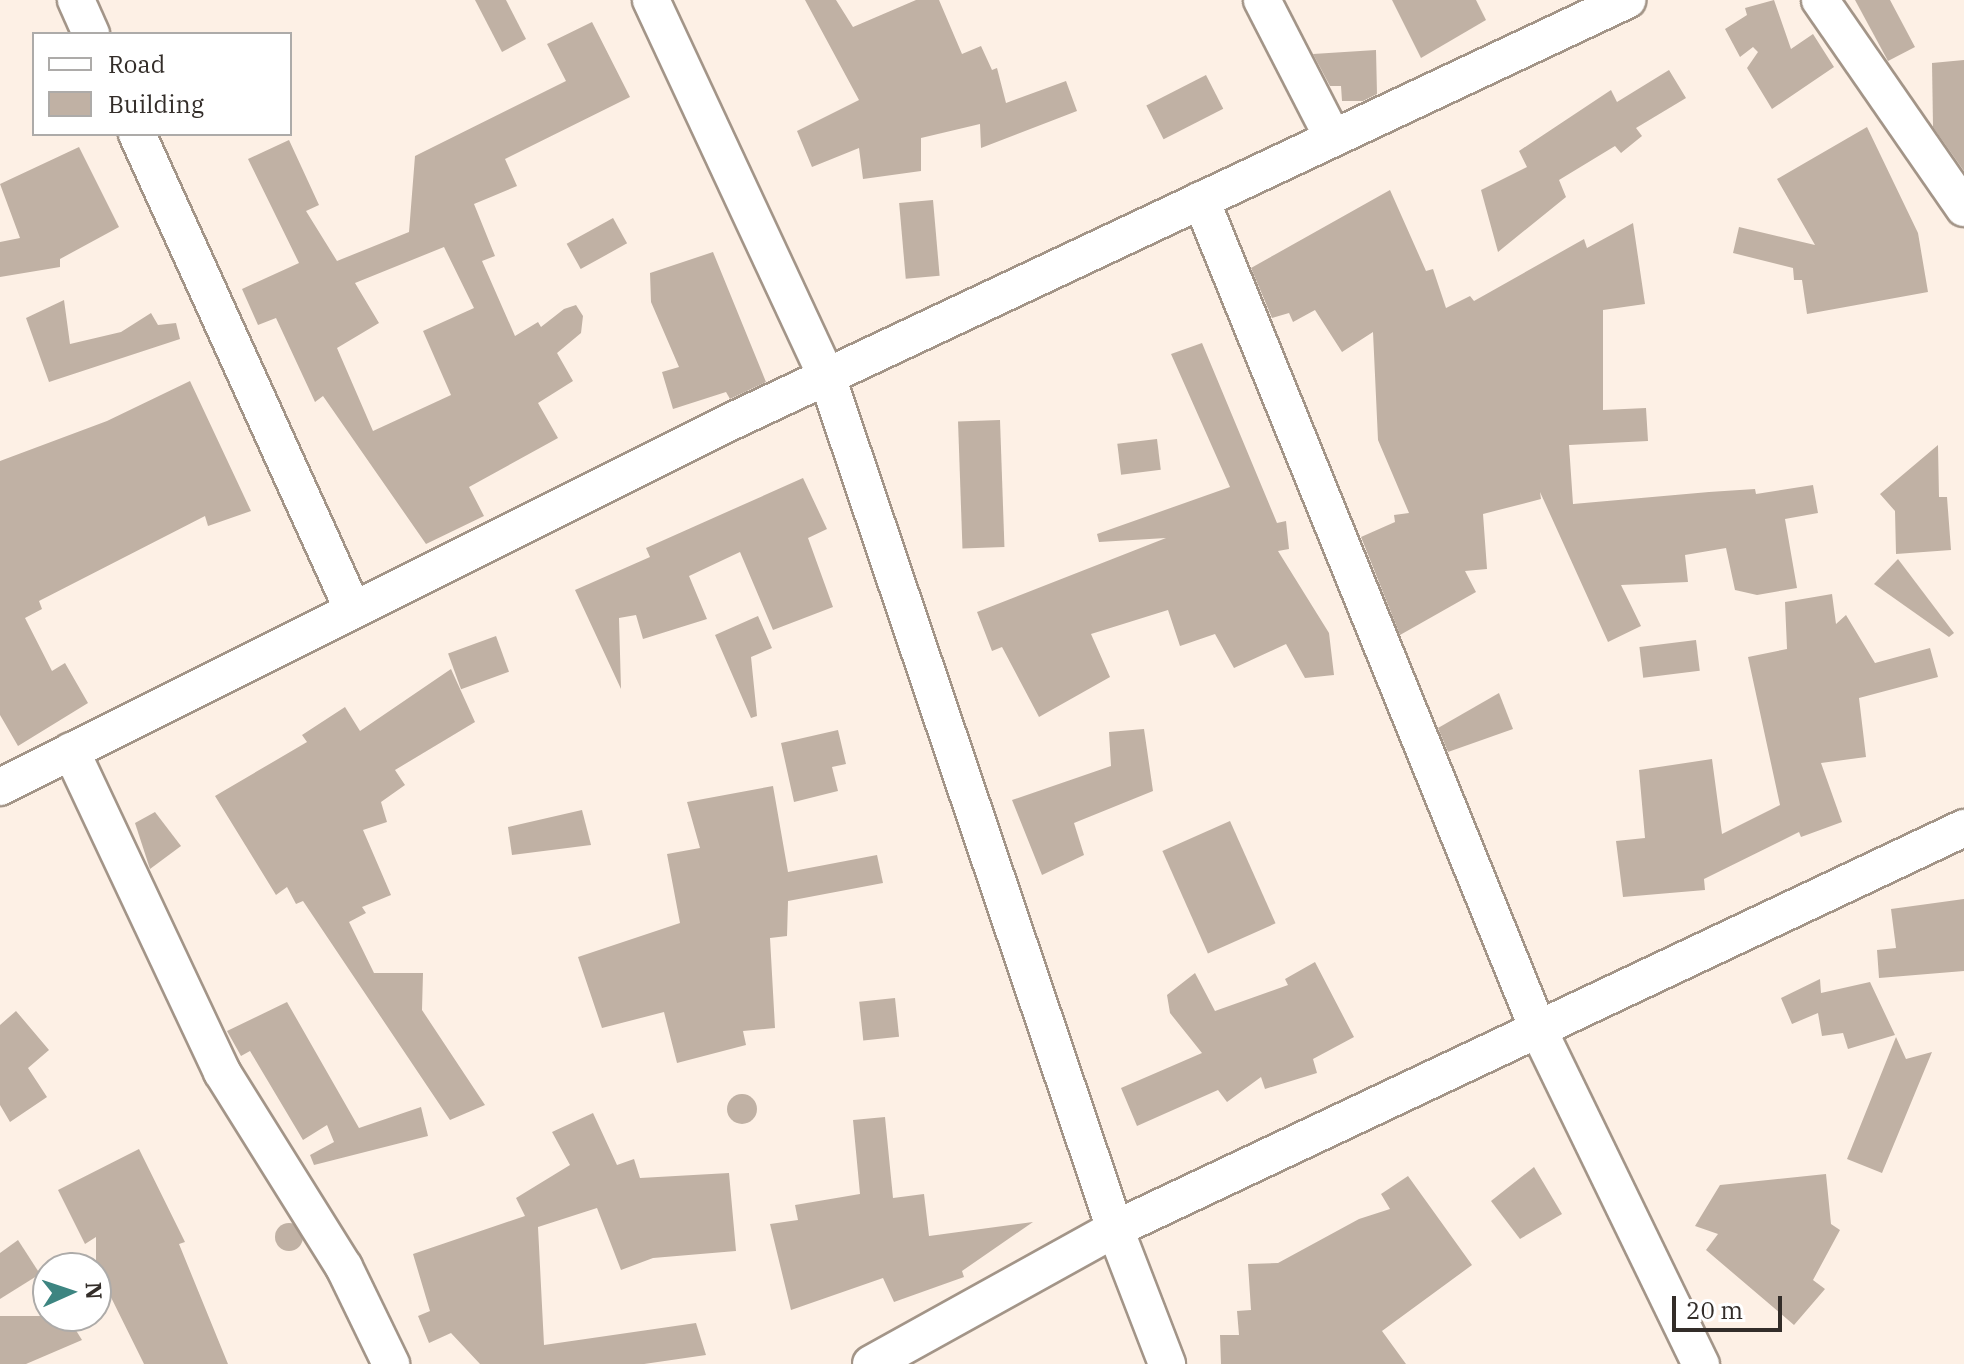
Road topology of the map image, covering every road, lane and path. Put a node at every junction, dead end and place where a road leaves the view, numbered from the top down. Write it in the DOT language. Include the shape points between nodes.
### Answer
graph roads {
  1 [pos="76,0"];
  2 [pos="651,0"];
  3 [pos="1262,0"];
  4 [pos="1627,0"];
  5 [pos="1820,0"];
  6 [pos="90,32"];
  7 [pos="138,136"];
  8 [pos="1333,138"];
  9 [pos="1201,200"];
  10 [pos="1964,208"];
  11 [pos="827,377"];
  12 [pos="353,610"];
  13 [pos="71,751"];
  14 [pos="0,787"];
  15 [pos="1964,828"];
  16 [pos="1538,1029"];
  17 [pos="1115,1229"];
  18 [pos="391,1364"];
  19 [pos="871,1364"];
  20 [pos="1167,1364"];
  21 [pos="1701,1364"];
  1 -- 6 [label="street"];
  2 -- 11 [label="street"];
  3 -- 8 [label="street"];
  4 -- 8 [label="street"];
  5 -- 10 [label="street"];
  7 -- 12 [label="street"];
  8 -- 9 [label="street"];
  9 -- 11 [label="street"];
  9 -- 16 [label="street"];
  11 -- 12 [label="street"];
  11 -- 17 [label="street"];
  12 -- 13 [label="street"];
  13 -- 14 [label="street"];
  13 -- 18 [label="street" via="222,1072 344,1267"];
  15 -- 16 [label="street"];
  16 -- 17 [label="street"];
  16 -- 21 [label="street"];
  17 -- 19 [label="street"];
  17 -- 20 [label="street"];
}
